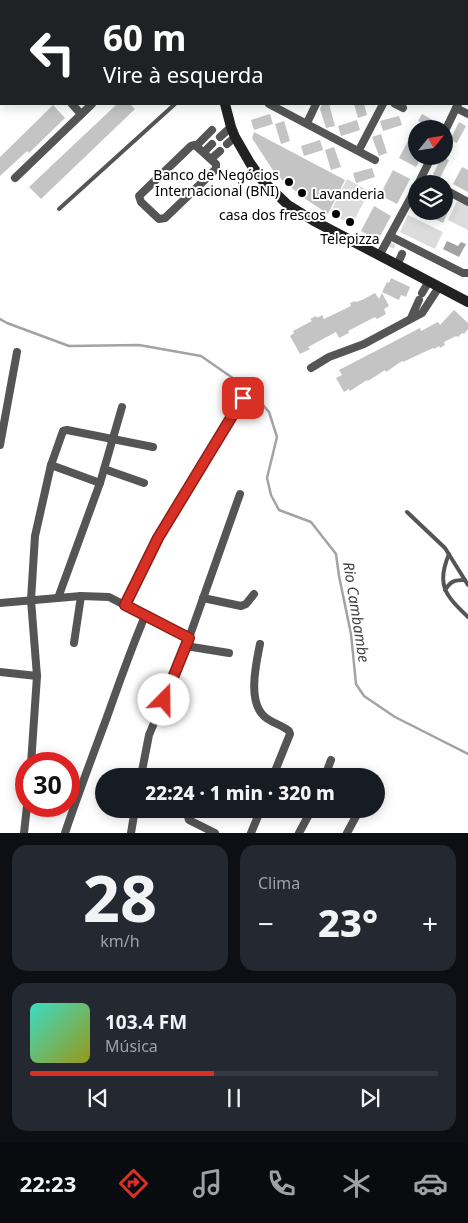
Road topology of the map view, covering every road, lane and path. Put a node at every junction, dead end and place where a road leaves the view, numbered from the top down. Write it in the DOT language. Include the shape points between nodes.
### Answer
graph roads {
  1 [pos="73,105"];
  2 [pos="91,105"];
  3 [pos="174,105"];
  4 [pos="226,105"];
  5 [pos="271,105"];
  6 [pos="315,105"];
  7 [pos="382,105"];
  8 [pos="397,105"];
  9 [pos="457,106"];
  10 [pos="403,108"];
  11 [pos="81,114"];
  12 [pos="468,114"];
  13 [pos="450,120"];
  14 [pos="306,123"];
  15 [pos="230,127"];
  16 [pos="212,130"];
  17 [pos="220,137"];
  18 [pos="212,144"];
  19 [pos="197,145"];
  20 [pos="359,150"];
  21 [pos="220,151"];
  22 [pos="204,152"];
  23 [pos="211,159"];
  24 [pos="374,160"];
  25 [pos="15,178"];
  26 [pos="453,194"];
  27 [pos="468,202"];
  28 [pos="408,205"];
  29 [pos="60,209"];
  30 [pos="391,241"];
  31 [pos="405,250"];
  32 [pos="382,257"];
  33 [pos="397,265"];
  34 [pos="468,273"];
  35 [pos="429,282"];
  36 [pos="439,287"];
  37 [pos="468,302"];
  38 [pos="412,318"];
  39 [pos="17,352"];
  40 [pos="311,368"];
  41 [pos="243,398"];
  42 [pos="122,407"];
  43 [pos="3,412"];
  44 [pos="113,439"];
  45 [pos="0,446"];
  46 [pos="153,447"];
  47 [pos="51,465"];
  48 [pos="104,469"];
  49 [pos="100,483"];
  50 [pos="144,483"];
  51 [pos="240,494"];
  52 [pos="408,512"];
  53 [pos="449,554"];
  54 [pos="464,580"];
  55 [pos="468,585"];
  56 [pos="445,590"];
  57 [pos="254,594"];
  58 [pos="80,596"];
  59 [pos="58,598"];
  60 [pos="203,598"];
  61 [pos="31,600"];
  62 [pos="0,603"];
  63 [pos="125,605"];
  64 [pos="145,616"];
  65 [pos="468,617"];
  66 [pos="189,638"];
  67 [pos="74,643"];
  68 [pos="260,644"];
  69 [pos="186,646"];
  70 [pos="229,653"];
  71 [pos="0,672"];
  72 [pos="37,676"];
  73 [pos="32,752"];
  74 [pos="331,760"];
  75 [pos="143,768"];
  76 [pos="276,768"];
  77 [pos="328,768"];
  78 [pos="26,817"];
  79 [pos="134,818"];
  80 [pos="188,818"];
  81 [pos="257,818"];
  82 [pos="307,818"];
  83 [pos="355,818"];
  84 [pos="24,833"];
  85 [pos="66,833"];
  86 [pos="131,833"];
  87 [pos="215,833"];
  88 [pos="251,833"];
  89 [pos="299,833"];
  90 [pos="347,833"];
  1 -- 11 [label="street"];
  2 -- 11 [label="street"];
  3 -- 29 [label="lane"];
  4 -- 15 [label="street"];
  5 -- 14 [label="street"];
  6 -- 14 [label="street"];
  7 -- 20 [label="street"];
  8 -- 10 [label="street"];
  9 -- 12 [label="street"];
  9 -- 13 [label="street"];
  11 -- 25 [label="street"];
  14 -- 20 [label="street"];
  15 -- 17 [label="street"];
  15 -- 32 [label="street" via="231,141 262,180 288,205"];
  16 -- 19 [label="street"];
  18 -- 22 [label="street"];
  19 -- 22 [label="street"];
  19 -- 23 [label="street" via="191,146 139,196 141,202 163,219 216,170"];
  20 -- 24 [label="street"];
  21 -- 23 [label="street"];
  22 -- 23 [label="street"];
  26 -- 27 [label="street"];
  28 -- 30 [label="street"];
  30 -- 31 [label="street"];
  30 -- 32 [label="street"];
  31 -- 33 [label="street"];
  31 -- 34 [label="street"];
  32 -- 33 [label="street"];
  33 -- 35 [label="street"];
  35 -- 36 [label="street"];
  35 -- 38 [label="street"];
  36 -- 37 [label="street"];
  36 -- 38 [label="street" via="422,313"];
  38 -- 40 [label="street" via="364,344 329,356"];
  39 -- 43 [label="street"];
  41 -- 63 [label="street" via="158,538"];
  42 -- 44 [label="street"];
  43 -- 45 [label="street"];
  44 -- 46 [label="street"];
  44 -- 47 [label="street" via="63,431"];
  44 -- 48 [label="street"];
  47 -- 49 [label="street"];
  47 -- 61 [label="street" via="35,536"];
  48 -- 49 [label="street"];
  48 -- 50 [label="street"];
  49 -- 59 [label="street"];
  51 -- 60 [label="street"];
  52 -- 53 [label="lane"];
  53 -- 54 [label="lane"];
  53 -- 56 [label="lane" via="443,570"];
  54 -- 55 [label="lane"];
  54 -- 56 [label="lane" via="450,582"];
  56 -- 65 [label="lane"];
  57 -- 60 [label="street" via="241,606"];
  58 -- 59 [label="street"];
  58 -- 63 [label="street" via="109,597"];
  58 -- 67 [label="street"];
  59 -- 61 [label="street"];
  60 -- 66 [label="street"];
  61 -- 62 [label="street"];
  61 -- 72 [label="street"];
  63 -- 64 [label="street"];
  64 -- 66 [label="street"];
  64 -- 85 [label="street"];
  66 -- 69 [label="street"];
  68 -- 76 [label="street" via="254,673 257,705 263,716 286,728 290,734"];
  69 -- 70 [label="street"];
  69 -- 75 [label="street" via="150,736"];
  71 -- 72 [label="street"];
  72 -- 73 [label="street"];
  74 -- 77 [label="street"];
  78 -- 84 [label="street"];
  79 -- 86 [label="street"];
  80 -- 87 [label="street"];
  81 -- 88 [label="street"];
  82 -- 89 [label="street"];
  83 -- 90 [label="street"];
}
